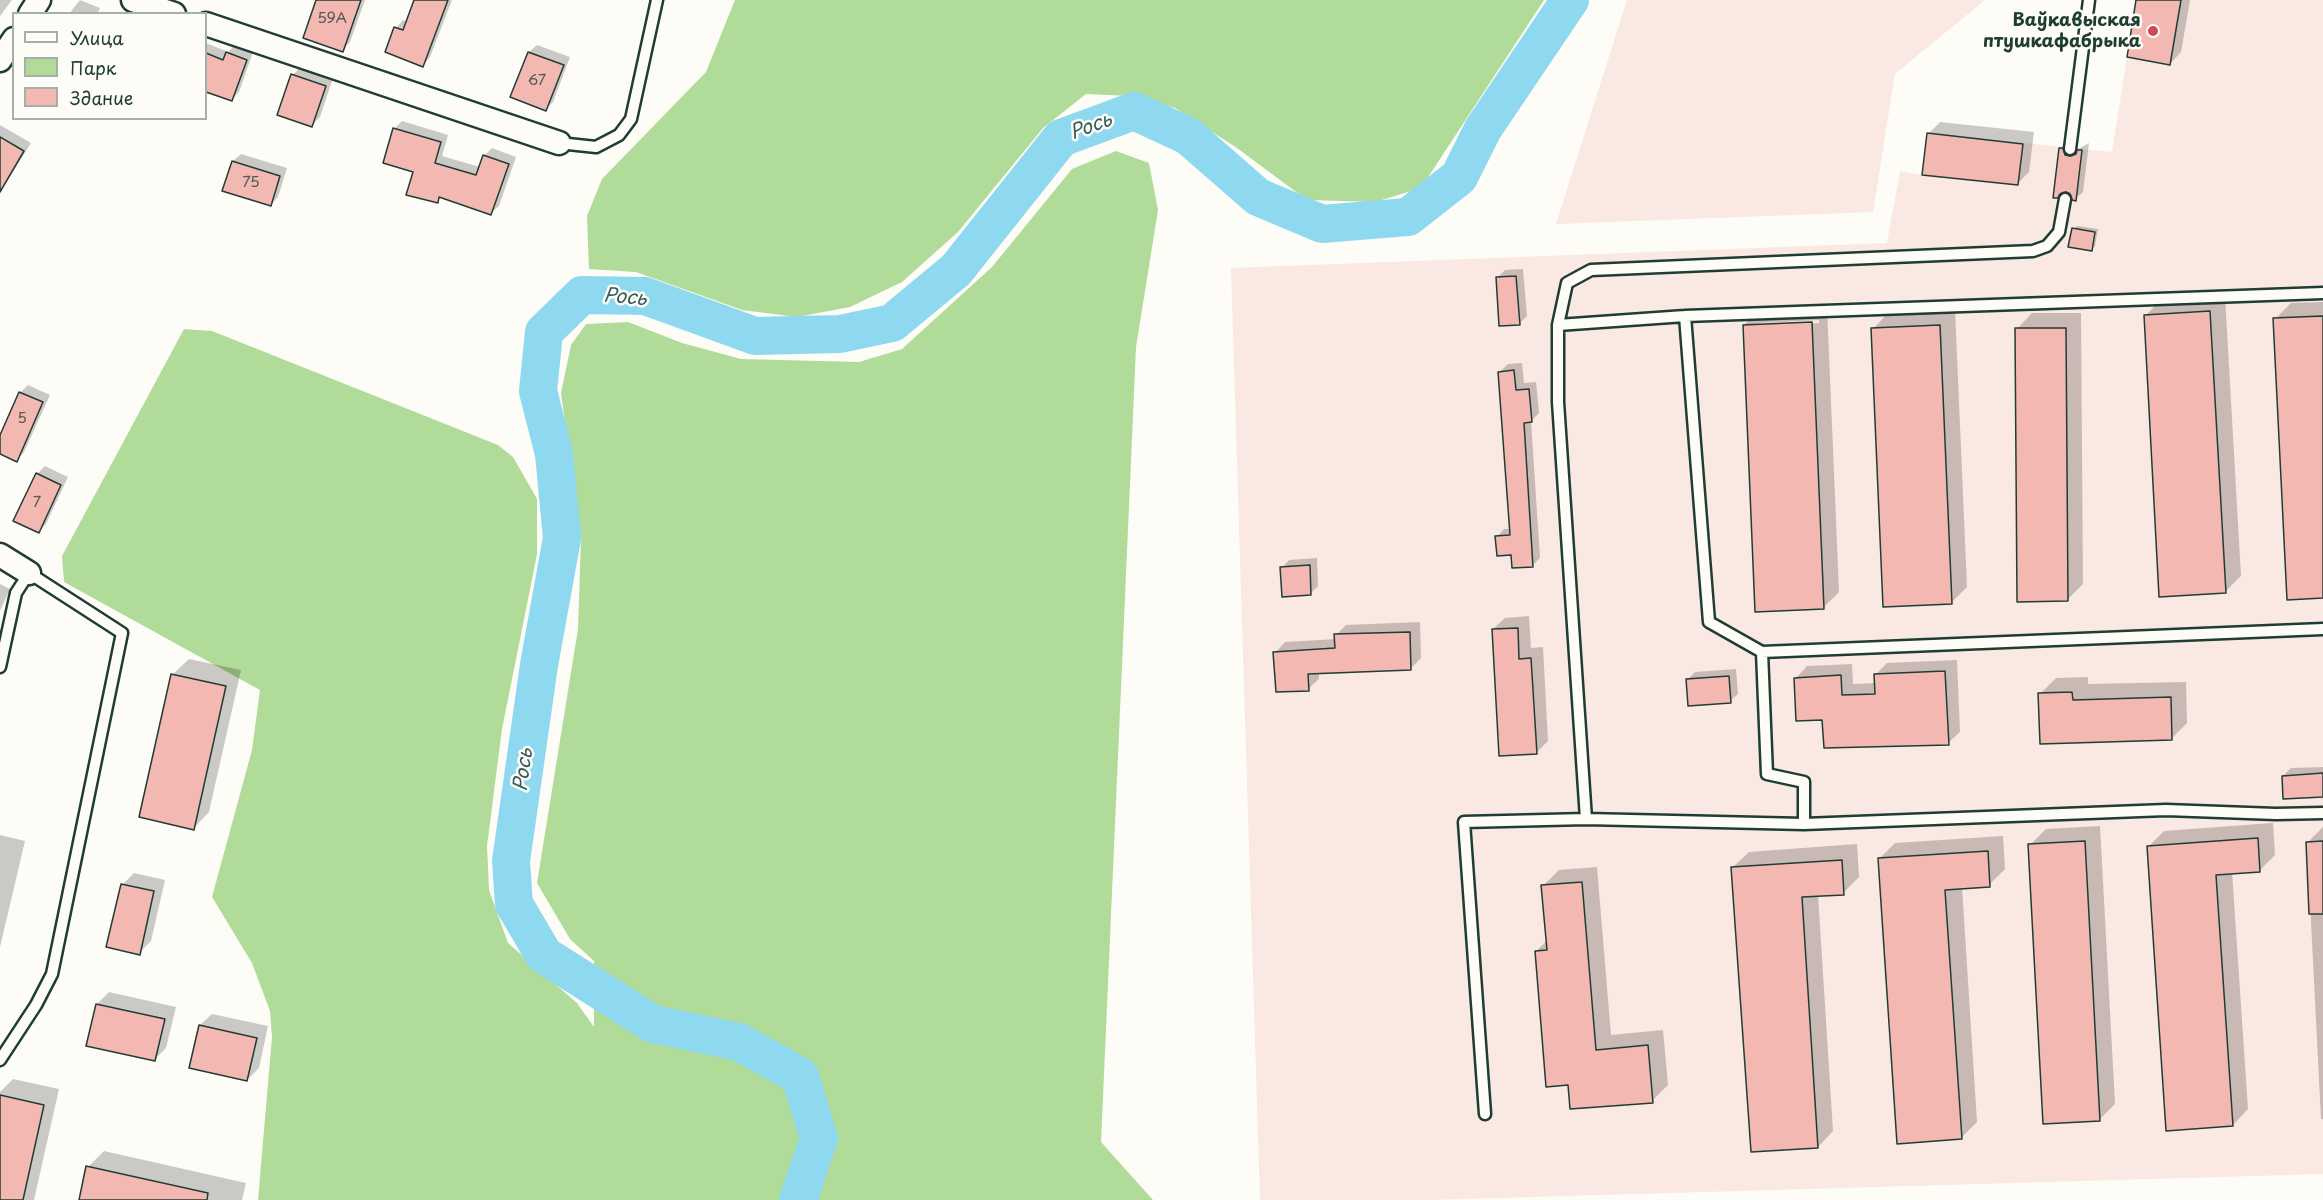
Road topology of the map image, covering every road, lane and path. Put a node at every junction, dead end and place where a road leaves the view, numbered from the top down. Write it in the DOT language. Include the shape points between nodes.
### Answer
graph roads {
  1 [pos="134,0"];
  2 [pos="657,0"];
  3 [pos="2089,0"];
  4 [pos="168,12"];
  5 [pos="207,24"];
  6 [pos="12,42"];
  7 [pos="0,60"];
  8 [pos="559,143"];
  9 [pos="2070,148"];
  10 [pos="2065,199"];
  11 [pos="2323,293"];
  12 [pos="1685,316"];
  13 [pos="1558,325"];
  14 [pos="0,555"];
  15 [pos="29,573"];
  16 [pos="2323,629"];
  17 [pos="1762,652"];
  18 [pos="0,667"];
  19 [pos="2323,813"];
  20 [pos="1586,819"];
  21 [pos="1804,824"];
  22 [pos="0,1060"];
  23 [pos="1485,1114"];
  1 -- 4 [label="street"];
  2 -- 8 [label="lane" via="631,119 619,135 596,147"];
  3 -- 9 [label="lane"];
  5 -- 8 [label="street"];
  6 -- 7 [label="street"];
  10 -- 13 [label="lane" via="2059,232 2047,246 2033,251 1591,270 1567,283"];
  11 -- 12 [label="lane"];
  12 -- 13 [label="lane"];
  12 -- 17 [label="lane" via="1708,622"];
  13 -- 20 [label="lane" via="1558,402"];
  14 -- 15 [label="street"];
  15 -- 18 [label="lane" via="16,593"];
  15 -- 22 [label="lane" via="122,633 52,974"];
  16 -- 17 [label="lane"];
  17 -- 21 [label="lane" via="1767,774 1804,782"];
  19 -- 21 [label="lane" via="2166,810"];
  20 -- 21 [label="lane"];
  20 -- 23 [label="lane" via="1464,822"];
}
